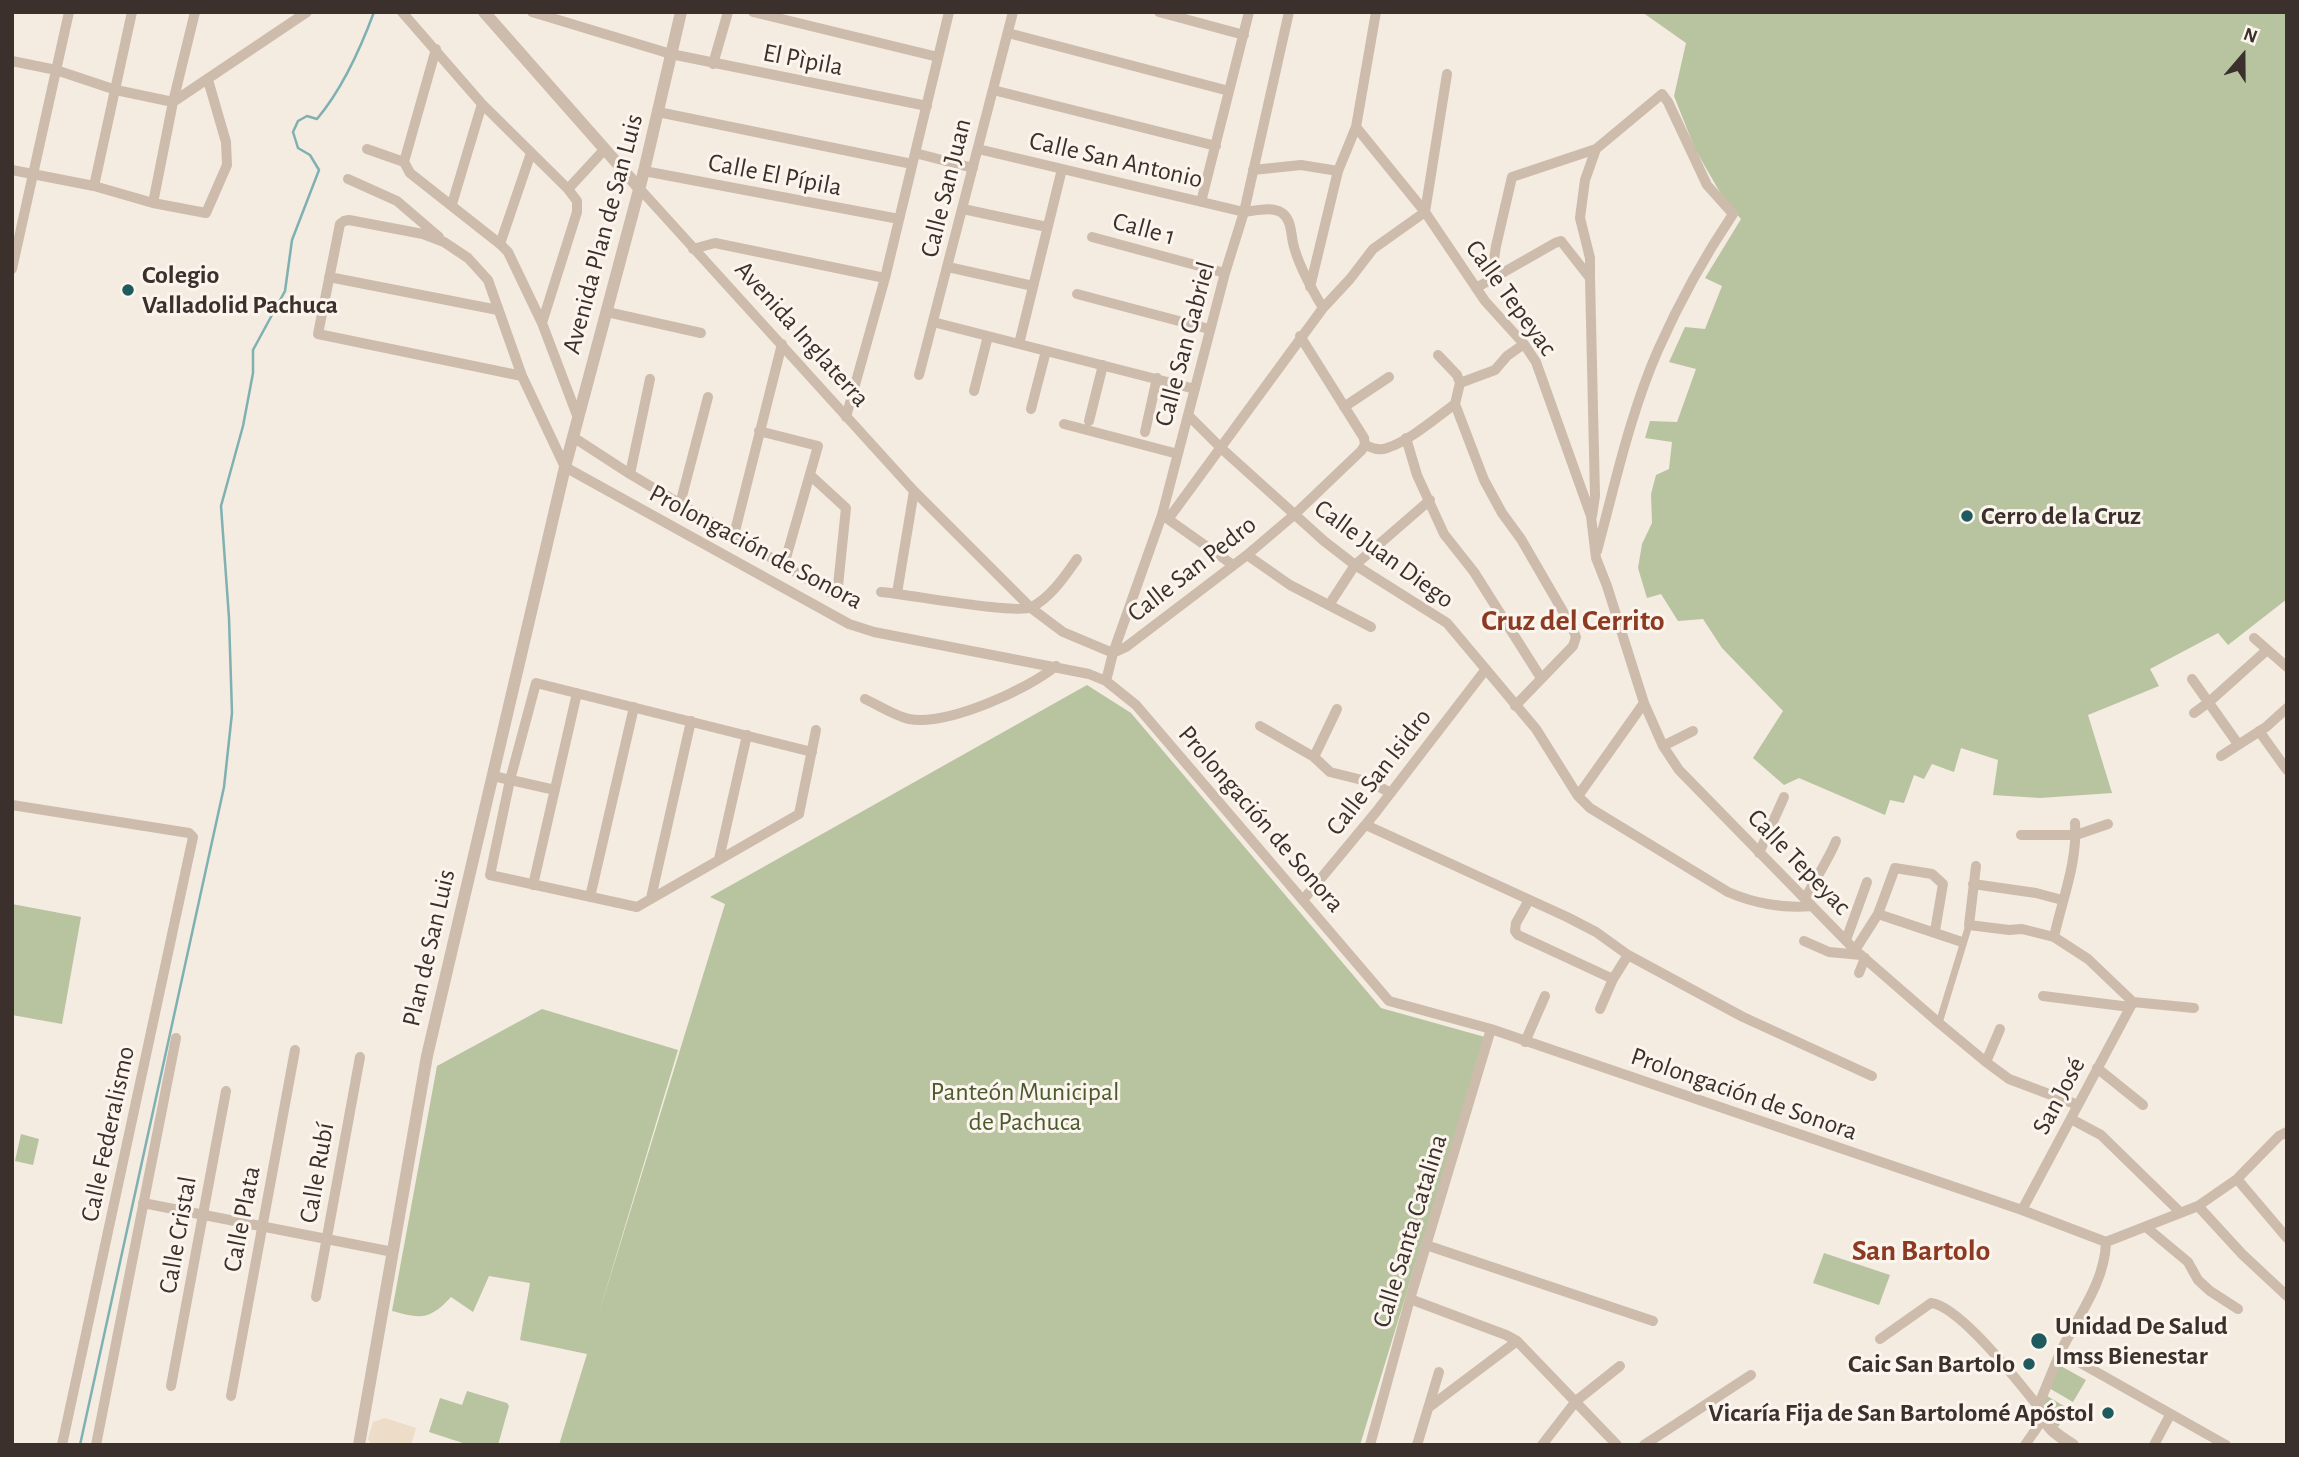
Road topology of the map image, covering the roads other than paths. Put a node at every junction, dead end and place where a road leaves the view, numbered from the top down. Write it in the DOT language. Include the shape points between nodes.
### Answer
graph roads {
  1 [pos="69,12"];
  2 [pos="132,12"];
  3 [pos="307,12"];
  4 [pos="402,12"];
  5 [pos="484,12"];
  6 [pos="532,12"];
  7 [pos="681,12"];
  8 [pos="728,12"];
  9 [pos="753,12"];
  10 [pos="949,12"];
  11 [pos="1013,12"];
  12 [pos="1159,12"];
  13 [pos="1249,12"];
  14 [pos="1289,12"];
  15 [pos="1376,12"];
  16 [pos="196,14"];
  17 [pos="1008,33"];
  18 [pos="1244,35"];
  19 [pos="436,49"];
  20 [pos="671,54"];
  21 [pos="938,57"];
  22 [pos="12,61"];
  23 [pos="713,64"];
  24 [pos="56,71"];
  25 [pos="1447,74"];
  26 [pos="208,80"];
  27 [pos="116,90"];
  28 [pos="993,90"];
  29 [pos="1229,91"];
  30 [pos="173,102"];
  31 [pos="482,104"];
  32 [pos="927,106"];
  33 [pos="658,112"];
  34 [pos="1356,127"];
  35 [pos="1216,146"];
  36 [pos="367,149"];
  37 [pos="978,149"];
  38 [pos="1597,149"];
  39 [pos="604,150"];
  40 [pos="531,153"];
  41 [pos="915,153"];
  42 [pos="404,162"];
  43 [pos="912,164"];
  44 [pos="973,168"];
  45 [pos="1062,169"];
  46 [pos="12,170"];
  47 [pos="1253,170"];
  48 [pos="643,171"];
  49 [pos="1338,171"];
  50 [pos="34,174"];
  51 [pos="348,179"];
  52 [pos="94,186"];
  53 [pos="639,188"];
  54 [pos="568,189"];
  55 [pos="153,202"];
  56 [pos="1201,202"];
  57 [pos="452,204"];
  58 [pos="963,209"];
  59 [pos="1244,212"];
  60 [pos="1426,212"];
  61 [pos="899,219"];
  62 [pos="1047,227"];
  63 [pos="16,232"];
  64 [pos="1092,237"];
  65 [pos="444,242"];
  66 [pos="500,244"];
  67 [pos="693,249"];
  68 [pos="948,267"];
  69 [pos="12,268"];
  70 [pos="1225,273"];
  71 [pos="329,277"];
  72 [pos="885,278"];
  73 [pos="1590,278"];
  74 [pos="1491,279"];
  75 [pos="1033,286"];
  76 [pos="1310,286"];
  77 [pos="1476,288"];
  78 [pos="1077,294"];
  79 [pos="1323,308"];
  80 [pos="498,310"];
  81 [pos="607,312"];
  82 [pos="933,322"];
  83 [pos="542,323"];
  84 [pos="1209,329"];
  85 [pos="701,333"];
  86 [pos="988,336"];
  87 [pos="1300,336"];
  88 [pos="782,344"];
  89 [pos="1018,344"];
  90 [pos="1524,344"];
  91 [pos="1046,351"];
  92 [pos="1438,355"];
  93 [pos="1104,365"];
  94 [pos="919,374"];
  95 [pos="523,376"];
  96 [pos="1389,377"];
  97 [pos="1157,378"];
  98 [pos="650,379"];
  99 [pos="1460,383"];
  100 [pos="1195,389"];
  101 [pos="974,391"];
  102 [pos="708,397"];
  103 [pos="1455,404"];
  104 [pos="1344,407"];
  105 [pos="1031,409"];
  106 [pos="1188,415"];
  107 [pos="846,417"];
  108 [pos="578,418"];
  109 [pos="1089,421"];
  110 [pos="1064,424"];
  111 [pos="759,432"];
  112 [pos="1145,432"];
  113 [pos="573,437"];
  114 [pos="1406,438"];
  115 [pos="1365,444"];
  116 [pos="1221,448"];
  117 [pos="1178,454"];
  118 [pos="565,467"];
  119 [pos="630,474"];
  120 [pos="810,475"];
  121 [pos="914,491"];
  122 [pos="1430,500"];
  123 [pos="680,503"];
  124 [pos="1294,516"];
  125 [pos="1591,516"];
  126 [pos="1165,517"];
  127 [pos="734,535"];
  128 [pos="1247,555"];
  129 [pos="1596,558"];
  130 [pos="1077,559"];
  131 [pos="784,565"];
  132 [pos="1233,565"];
  133 [pos="1354,565"];
  134 [pos="881,592"];
  135 [pos="897,593"];
  136 [pos="1329,605"];
  137 [pos="1031,608"];
  138 [pos="1371,627"];
  139 [pos="2254,638"];
  140 [pos="2267,650"];
  141 [pos="1113,653"];
  142 [pos="1056,666"];
  143 [pos="2287,667"];
  144 [pos="1486,669"];
  145 [pos="1541,678"];
  146 [pos="2192,679"];
  147 [pos="1106,681"];
  148 [pos="577,693"];
  149 [pos="865,699"];
  150 [pos="2208,702"];
  151 [pos="1644,703"];
  152 [pos="1515,706"];
  153 [pos="634,707"];
  154 [pos="2287,708"];
  155 [pos="1337,709"];
  156 [pos="2194,713"];
  157 [pos="691,721"];
  158 [pos="1260,726"];
  159 [pos="816,730"];
  160 [pos="1693,731"];
  161 [pos="2259,732"];
  162 [pos="747,735"];
  163 [pos="2238,744"];
  164 [pos="1663,746"];
  165 [pos="812,752"];
  166 [pos="2221,756"];
  167 [pos="1314,757"];
  168 [pos="2287,769"];
  169 [pos="493,776"];
  170 [pos="510,780"];
  171 [pos="555,790"];
  172 [pos="1391,793"];
  173 [pos="1578,796"];
  174 [pos="1784,797"];
  175 [pos="12,805"];
  176 [pos="1371,819"];
  177 [pos="2075,823"];
  178 [pos="2108,824"];
  179 [pos="2021,835"];
  180 [pos="2076,835"];
  181 [pos="1836,841"];
  182 [pos="1759,853"];
  183 [pos="719,859"];
  184 [pos="1976,866"];
  185 [pos="1867,882"];
  186 [pos="1973,884"];
  187 [pos="533,885"];
  188 [pos="590,897"];
  189 [pos="651,898"];
  190 [pos="1303,900"];
  191 [pos="1529,900"];
  192 [pos="2062,900"];
  193 [pos="1808,903"];
  194 [pos="1878,914"];
  195 [pos="1969,925"];
  196 [pos="1935,931"];
  197 [pos="2054,937"];
  198 [pos="1846,940"];
  199 [pos="1804,941"];
  200 [pos="1962,942"];
  201 [pos="1861,954"];
  202 [pos="1628,956"];
  203 [pos="1859,974"];
  204 [pos="1613,979"];
  205 [pos="1545,996"];
  206 [pos="2043,996"];
  207 [pos="2132,1005"];
  208 [pos="2194,1008"];
  209 [pos="1600,1009"];
  210 [pos="1939,1023"];
  211 [pos="1491,1029"];
  212 [pos="2000,1029"];
  213 [pos="176,1038"];
  214 [pos="1525,1042"];
  215 [pos="295,1050"];
  216 [pos="360,1057"];
  217 [pos="1986,1062"];
  218 [pos="2097,1068"];
  219 [pos="1872,1076"];
  220 [pos="226,1091"];
  221 [pos="2143,1105"];
  222 [pos="2074,1113"];
  223 [pos="2287,1132"];
  224 [pos="2237,1179"];
  225 [pos="143,1203"];
  226 [pos="2190,1209"];
  227 [pos="2022,1210"];
  228 [pos="203,1214"];
  229 [pos="262,1226"];
  230 [pos="2146,1227"];
  231 [pos="327,1238"];
  232 [pos="2287,1238"];
  233 [pos="2106,1242"];
  234 [pos="1426,1245"];
  235 [pos="393,1252"];
  236 [pos="2287,1296"];
  237 [pos="316,1297"];
  238 [pos="1410,1299"];
  239 [pos="2238,1309"];
  240 [pos="1653,1321"];
  241 [pos="1880,1339"];
  242 [pos="1517,1341"];
  243 [pos="2061,1352"];
  244 [pos="1620,1366"];
  245 [pos="1439,1372"];
  246 [pos="1751,1375"];
  247 [pos="171,1386"];
  248 [pos="231,1396"];
  249 [pos="1576,1401"];
  250 [pos="2038,1406"];
  251 [pos="1428,1408"];
  252 [pos="2170,1415"];
  253 [pos="2043,1419"];
  254 [pos="62,1445"];
  255 [pos="96,1445"];
  256 [pos="359,1445"];
  257 [pos="1370,1445"];
  258 [pos="1417,1445"];
  259 [pos="1542,1445"];
  260 [pos="1617,1445"];
  261 [pos="1644,1445"];
  262 [pos="2025,1445"];
  263 [pos="2073,1445"];
  264 [pos="2154,1445"];
  265 [pos="2226,1445"];
  1 -- 24 [label="street"];
  2 -- 27 [label="street"];
  3 -- 26 [label="street"];
  4 -- 19 [label="street"];
  5 -- 39 [label="street, Avenida Inglaterra"];
  6 -- 20 [label="street, El Pìpila"];
  7 -- 20 [label="street, Avenida Plan de San Luis"];
  8 -- 23 [label="street"];
  9 -- 21 [label="street"];
  10 -- 21 [label="street"];
  11 -- 17 [label="street, Calle San Juan"];
  12 -- 18 [label="street"];
  13 -- 18 [label="street"];
  14 -- 47 [label="street, Calle San Gabriel"];
  15 -- 34 [label="street"];
  16 -- 30 [label="street"];
  17 -- 28 [label="street, Calle San Juan"];
  17 -- 29 [label="street"];
  18 -- 29 [label="street"];
  19 -- 31 [label="street"];
  19 -- 42 [label="street"];
  20 -- 23 [label="street, El Pìpila"];
  20 -- 33 [label="street, Avenida Plan de San Luis"];
  21 -- 32 [label="street"];
  22 -- 24 [label="street"];
  23 -- 32 [label="street, El Pìpila"];
  24 -- 27 [label="street"];
  24 -- 50 [label="street"];
  25 -- 60 [label="street"];
  26 -- 30 [label="street"];
  26 -- 55 [label="street" via="226,142 227,165 206,213"];
  27 -- 30 [label="street"];
  27 -- 52 [label="street"];
  28 -- 35 [label="street"];
  28 -- 37 [label="street, Calle San Juan"];
  29 -- 35 [label="street"];
  30 -- 55 [label="street"];
  31 -- 40 [label="street"];
  31 -- 57 [label="street"];
  32 -- 41 [label="street"];
  33 -- 43 [label="street"];
  33 -- 48 [label="street, Avenida Plan de San Luis"];
  34 -- 49 [label="street"];
  34 -- 60 [label="street, Calle Tepeyac"];
  35 -- 56 [label="street"];
  36 -- 42 [label="street"];
  37 -- 44 [label="street, Calle San Juan"];
  37 -- 45 [label="street, Calle San Antonio"];
  38 -- 73 [label="street" via="1585,180 1580,218"];
  38 -- 74 [label="street" via="1513,177"];
  38 -- 129 [label="street" via="1662,94 1707,185 1732,214 1657,352"];
  39 -- 53 [label="street, Avenida Inglaterra"];
  39 -- 54 [label="street"];
  40 -- 54 [label="street"];
  40 -- 66 [label="street"];
  41 -- 43 [label="street"];
  41 -- 44 [label="street"];
  42 -- 57 [label="street" via="410,173"];
  43 -- 61 [label="street"];
  44 -- 58 [label="street, Calle San Juan"];
  45 -- 56 [label="street, Calle San Antonio"];
  45 -- 62 [label="street"];
  46 -- 50 [label="street"];
  47 -- 49 [label="street" via="1301,164"];
  47 -- 59 [label="street, Calle San Gabriel"];
  48 -- 53 [label="street, Avenida Plan de San Luis"];
  48 -- 61 [label="street, Calle El Pípila"];
  49 -- 76 [label="street"];
  50 -- 52 [label="street"];
  50 -- 63 [label="street"];
  51 -- 65 [label="street" via="397,201"];
  52 -- 55 [label="street"];
  53 -- 67 [label="street, Avenida Inglaterra"];
  53 -- 81 [label="street, Avenida Plan de San Luis"];
  54 -- 83 [label="street" via="577,201 577,212"];
  56 -- 59 [label="street, Calle San Antonio"];
  57 -- 66 [label="street"];
  58 -- 62 [label="street"];
  58 -- 68 [label="street, Calle San Juan"];
  59 -- 70 [label="street, Calle San Gabriel"];
  59 -- 76 [label="street, Calle San Antonio" via="1274,210 1283,214"];
  60 -- 77 [label="street, Calle Tepeyac"];
  60 -- 79 [label="street" via="1373,249"];
  61 -- 72 [label="street"];
  62 -- 75 [label="street"];
  63 -- 69 [label="street"];
  64 -- 70 [label="street, Calle 1"];
  65 -- 71 [label="street" via="344,220"];
  65 -- 80 [label="street" via="468,258 488,280"];
  66 -- 83 [label="street"];
  67 -- 72 [label="street" via="715,243"];
  67 -- 88 [label="street, Avenida Inglaterra"];
  68 -- 75 [label="street"];
  68 -- 82 [label="street, Calle San Juan"];
  70 -- 84 [label="street, Calle San Gabriel"];
  71 -- 80 [label="street"];
  71 -- 95 [label="street" via="318,334"];
  72 -- 107 [label="street"];
  73 -- 74 [label="street" via="1561,242"];
  73 -- 125 [label="street" via="1595,496"];
  74 -- 77 [label="street"];
  75 -- 89 [label="street"];
  76 -- 79 [label="street"];
  77 -- 90 [label="street, Calle Tepeyac"];
  78 -- 84 [label="street"];
  79 -- 87 [label="street"];
  80 -- 95 [label="street"];
  81 -- 85 [label="street"];
  81 -- 108 [label="street, Avenida Plan de San Luis"];
  82 -- 86 [label="street"];
  82 -- 94 [label="street, Calle San Juan"];
  83 -- 108 [label="street"];
  84 -- 100 [label="street, Calle San Gabriel"];
  86 -- 89 [label="street"];
  86 -- 101 [label="street"];
  87 -- 104 [label="street"];
  87 -- 116 [label="street"];
  88 -- 107 [label="street, Avenida Inglaterra"];
  88 -- 111 [label="street"];
  89 -- 91 [label="street"];
  90 -- 99 [label="street" via="1494,370"];
  90 -- 125 [label="street, Calle Tepeyac" via="1536,362"];
  91 -- 93 [label="street"];
  91 -- 105 [label="street"];
  92 -- 99 [label="street"];
  93 -- 97 [label="street"];
  93 -- 109 [label="street"];
  95 -- 118 [label="street"];
  96 -- 104 [label="street"];
  97 -- 100 [label="street"];
  97 -- 112 [label="street"];
  98 -- 119 [label="street"];
  99 -- 103 [label="street"];
  100 -- 106 [label="street, Calle San Gabriel"];
  102 -- 123 [label="street"];
  103 -- 114 [label="street"];
  103 -- 145 [label="street" via="1484,480 1576,637 1573,646"];
  104 -- 115 [label="street"];
  106 -- 116 [label="street, Calle Juan Diego"];
  106 -- 117 [label="street, Calle San Gabriel"];
  107 -- 121 [label="street, Avenida Inglaterra"];
  108 -- 113 [label="street, Avenida Plan de San Luis"];
  110 -- 117 [label="street"];
  111 -- 120 [label="street" via="818,446"];
  111 -- 127 [label="street"];
  113 -- 118 [label="street, Avenida Plan de San Luis"];
  113 -- 119 [label="street"];
  114 -- 115 [label="street" via="1385,449"];
  114 -- 122 [label="street"];
  115 -- 124 [label="street, Calle San Pedro"];
  116 -- 124 [label="street, Calle Juan Diego"];
  116 -- 126 [label="street"];
  117 -- 126 [label="street, Calle San Gabriel"];
  118 -- 142 [label="street, Prolongación de Sonora" via="849,624"];
  118 -- 169 [label="street, Plan de San Luis"];
  119 -- 123 [label="street"];
  120 -- 131 [label="street"];
  120 -- 131 [label="street" via="846,508 838,586 829,592"];
  121 -- 135 [label="street"];
  121 -- 137 [label="street, Avenida Inglaterra"];
  122 -- 133 [label="street"];
  122 -- 145 [label="street" via="1444,534 1474,572"];
  123 -- 127 [label="street"];
  124 -- 128 [label="street, Calle San Pedro"];
  124 -- 133 [label="street, Calle Juan Diego"];
  125 -- 129 [label="street, Calle Tepeyac"];
  126 -- 132 [label="street"];
  126 -- 141 [label="street, Calle San Gabriel"];
  127 -- 131 [label="street"];
  128 -- 132 [label="street, Calle San Pedro"];
  128 -- 136 [label="street"];
  129 -- 151 [label="street, Calle Tepeyac"];
  130 -- 137 [label="street" via="1063,580"];
  132 -- 141 [label="street, Calle San Pedro"];
  133 -- 136 [label="street"];
  133 -- 144 [label="street, Calle Juan Diego" via="1447,624"];
  134 -- 135 [label="street"];
  135 -- 137 [label="street"];
  136 -- 138 [label="street"];
  137 -- 141 [label="street, Avenida Inglaterra" via="1063,632"];
  139 -- 140 [label="street"];
  140 -- 143 [label="street"];
  140 -- 150 [label="street"];
  141 -- 147 [label="street, Calle San Gabriel"];
  142 -- 147 [label="street, Prolongación de Sonora"];
  142 -- 149 [label="street" via="981,707 933,720 908,719"];
  144 -- 152 [label="street, Calle Juan Diego"];
  144 -- 172 [label="street, Calle San Isidro"];
  145 -- 152 [label="street"];
  146 -- 150 [label="street"];
  147 -- 190 [label="street, Prolongación de Sonora" via="1136,705"];
  148 -- 153 [label="street"];
  148 -- 170 [label="street" via="536,683"];
  148 -- 171 [label="street"];
  150 -- 156 [label="street"];
  150 -- 163 [label="street"];
  151 -- 164 [label="street, Calle Tepeyac"];
  151 -- 173 [label="street"];
  152 -- 173 [label="street, Calle Juan Diego" via="1536,729"];
  153 -- 157 [label="street"];
  153 -- 188 [label="street"];
  154 -- 161 [label="street"];
  155 -- 167 [label="street"];
  157 -- 162 [label="street"];
  157 -- 189 [label="street"];
  158 -- 167 [label="street"];
  159 -- 165 [label="street"];
  160 -- 164 [label="street"];
  161 -- 163 [label="street"];
  161 -- 168 [label="street"];
  162 -- 165 [label="street"];
  162 -- 183 [label="street"];
  163 -- 166 [label="street"];
  164 -- 182 [label="street, Calle Tepeyac" via="1679,770"];
  165 -- 183 [label="street" via="799,814"];
  167 -- 172 [label="street" via="1330,772 1370,782"];
  169 -- 170 [label="street"];
  169 -- 235 [label="street, Plan de San Luis" via="427,1056"];
  170 -- 171 [label="street"];
  170 -- 187 [label="street" via="489,875"];
  171 -- 187 [label="street"];
  172 -- 176 [label="street, Calle San Isidro"];
  173 -- 193 [label="street, Calle Juan Diego" via="1590,808 1728,892 1795,908"];
  174 -- 182 [label="street"];
  175 -- 254 [label="street, Calle Federalismo" via="193,837"];
  176 -- 190 [label="street, Calle San Isidro"];
  176 -- 191 [label="street"];
  177 -- 180 [label="street"];
  178 -- 180 [label="street"];
  179 -- 180 [label="street"];
  180 -- 192 [label="street"];
  181 -- 193 [label="street"];
  182 -- 193 [label="street, Calle Tepeyac"];
  183 -- 189 [label="street"];
  184 -- 186 [label="street"];
  185 -- 198 [label="street"];
  186 -- 192 [label="street"];
  186 -- 195 [label="street"];
  187 -- 188 [label="street"];
  188 -- 189 [label="street" via="636,907"];
  190 -- 211 [label="street, Prolongación de Sonora" via="1389,1001"];
  191 -- 202 [label="street" via="1596,933"];
  191 -- 204 [label="street" via="1516,923 1518,935"];
  192 -- 197 [label="street"];
  193 -- 198 [label="street, Calle Tepeyac"];
  194 -- 196 [label="street"];
  194 -- 196 [label="street" via="1895,868 1931,874 1943,884"];
  194 -- 201 [label="street"];
  195 -- 197 [label="street"];
  195 -- 200 [label="street"];
  196 -- 200 [label="street"];
  197 -- 207 [label="street" via="2088,959"];
  198 -- 201 [label="street, Calle Tepeyac"];
  199 -- 201 [label="street" via="1829,952"];
  200 -- 210 [label="street"];
  201 -- 203 [label="street"];
  201 -- 210 [label="street, Calle Tepeyac"];
  202 -- 204 [label="street"];
  202 -- 219 [label="street" via="1743,1017"];
  204 -- 209 [label="street"];
  205 -- 214 [label="street"];
  206 -- 207 [label="street"];
  207 -- 208 [label="street"];
  207 -- 218 [label="street, San José"];
  210 -- 217 [label="street, Calle Tepeyac"];
  211 -- 214 [label="street, Prolongación de Sonora"];
  211 -- 234 [label="street, Calle Santa Catalina"];
  212 -- 217 [label="street"];
  213 -- 225 [label="street, Calle Federalismo"];
  214 -- 227 [label="street, Prolongación de Sonora"];
  215 -- 229 [label="street, Calle Plata"];
  216 -- 231 [label="street, Calle Rubí"];
  217 -- 222 [label="street, Calle Tepeyac"];
  218 -- 221 [label="street"];
  218 -- 222 [label="street, San José"];
  220 -- 228 [label="street, Calle Cristal"];
  222 -- 226 [label="street, Calle Tepeyac"];
  222 -- 227 [label="street, San José"];
  223 -- 224 [label="street"];
  224 -- 226 [label="street"];
  224 -- 232 [label="street"];
  225 -- 228 [label="street"];
  225 -- 255 [label="street, Calle Federalismo"];
  226 -- 230 [label="street"];
  226 -- 236 [label="street, Calle Tepeyac"];
  227 -- 233 [label="street, Prolongación de Sonora"];
  228 -- 229 [label="street"];
  228 -- 247 [label="street, Calle Cristal"];
  229 -- 231 [label="street"];
  229 -- 248 [label="street, Calle Plata"];
  230 -- 233 [label="street"];
  230 -- 239 [label="street" via="2188,1262 2210,1291"];
  231 -- 235 [label="street"];
  231 -- 237 [label="street, Calle Rubí"];
  233 -- 243 [label="street" via="2101,1276"];
  234 -- 238 [label="street, Calle Santa Catalina"];
  234 -- 240 [label="street"];
  235 -- 256 [label="street, Plan de San Luis"];
  238 -- 242 [label="street"];
  238 -- 257 [label="street, Calle Santa Catalina"];
  241 -- 250 [label="street" via="1931,1303 1941,1304 1983,1341"];
  242 -- 249 [label="street"];
  242 -- 251 [label="street"];
  243 -- 250 [label="street"];
  243 -- 252 [label="street"];
  244 -- 249 [label="street"];
  245 -- 251 [label="street"];
  246 -- 261 [label="street"];
  249 -- 259 [label="street"];
  249 -- 260 [label="street"];
  250 -- 253 [label="street"];
  251 -- 258 [label="street"];
  252 -- 264 [label="street"];
  252 -- 265 [label="street"];
  253 -- 262 [label="street"];
  253 -- 263 [label="street" via="2052,1432"];
}
